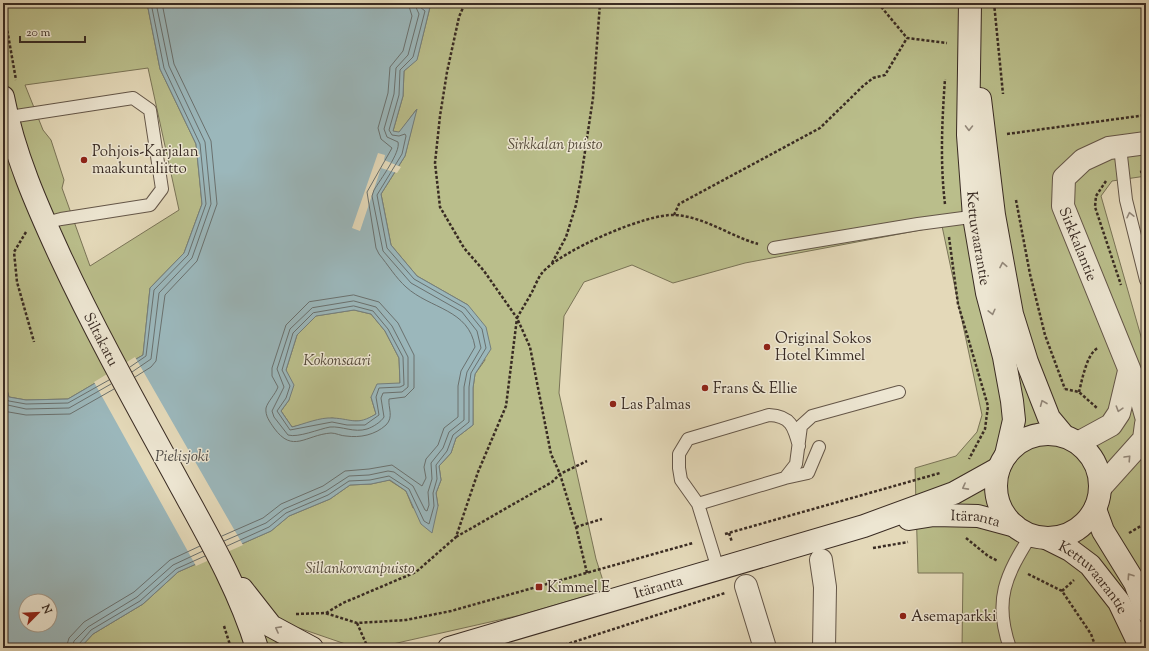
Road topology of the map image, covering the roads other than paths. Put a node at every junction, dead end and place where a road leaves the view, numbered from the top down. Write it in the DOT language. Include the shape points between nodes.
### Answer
graph roads {
  1 [pos="970,11"];
  2 [pos="9,112"];
  3 [pos="1146,143"];
  4 [pos="1120,147"];
  5 [pos="984,216"];
  6 [pos="37,226"];
  7 [pos="774,248"];
  8 [pos="1146,280"];
  9 [pos="1129,371"];
  10 [pos="899,392"];
  11 [pos="1144,402"];
  12 [pos="1146,424"];
  13 [pos="1071,439"];
  14 [pos="799,446"];
  15 [pos="819,447"];
  16 [pos="1003,462"];
  17 [pos="785,478"];
  18 [pos="1101,486"];
  19 [pos="698,504"];
  20 [pos="1095,509"];
  21 [pos="864,526"];
  22 [pos="1031,533"];
  23 [pos="821,560"];
  24 [pos="226,569"];
  25 [pos="718,569"];
  26 [pos="746,586"];
  27 [pos="1146,612"];
  28 [pos="257,648"];
  29 [pos="312,648"];
  30 [pos="451,648"];
  31 [pos="765,648"];
  32 [pos="824,648"];
  33 [pos="1010,648"];
  34 [pos="1141,648"];
  1 -- 5 [label="street, Kettuvaarantie"];
  2 -- 6 [label="street, Siltakatu"];
  2 -- 6 [label="lane" via="133,98 150,110 162,189 150,205 61,219"];
  3 -- 4 [label="street, Sirkkalantie"];
  8 -- 4 [label="lane, one-way" via="1126,200"];
  4 -- 9 [label="street, Sirkkalantie" via="1109,148 1083,160 1064,178 1062,206"];
  5 -- 7 [label="lane"];
  13 -- 5 [label="street, Kettuvaarantie, one-way" via="1049,418 1025,355"];
  5 -- 16 [label="street, Kettuvaarantie, one-way" via="987,293 1004,357 1014,420"];
  6 -- 24 [label="street, Siltakatu" via="84,307"];
  9 -- 11 [label="street, Sirkkalantie"];
  9 -- 13 [label="street, one-way" via="1119,413 1112,425"];
  10 -- 14 [label="lane" via="812,416 802,426"];
  18 -- 12 [label="street, one-way" via="1144,439"];
  13 -- 16 [label="street" via="1045,433 1021,441"];
  13 -- 18 [label="street" via="1090,454 1098,468"];
  14 -- 17 [label="lane" via="796,464"];
  14 -- 19 [label="lane" via="792,424 779,416 770,415 688,439 679,454 679,468 681,480"];
  15 -- 17 [label="lane" via="808,473"];
  16 -- 21 [label="street, Itäranta, one-way" via="954,493"];
  16 -- 22 [label="street" via="996,486 999,503 1005,514"];
  17 -- 19 [label="lane"];
  18 -- 20 [label="street"];
  19 -- 25 [label="lane"];
  20 -- 22 [label="street" via="1083,525 1068,534"];
  27 -- 20 [label="street, Kettuvaarantie, one-way" via="1135,583 1111,547"];
  21 -- 22 [label="street, Itäranta" via="942,516 978,516"];
  21 -- 25 [label="street, Itäranta"];
  22 -- 33 [label="lane" via="1011,568 1005,586 1003,623"];
  22 -- 34 [label="street, Kettuvaarantie" via="1070,550 1090,565 1119,602"];
  23 -- 32 [label="street" via="825,587"];
  24 -- 28 [label="street, Siltakatu"];
  29 -- 24 [label="street, Siltakatu, one-way" via="271,626"];
  25 -- 30 [label="street, Itäranta"];
  26 -- 31 [label="street"];
}
